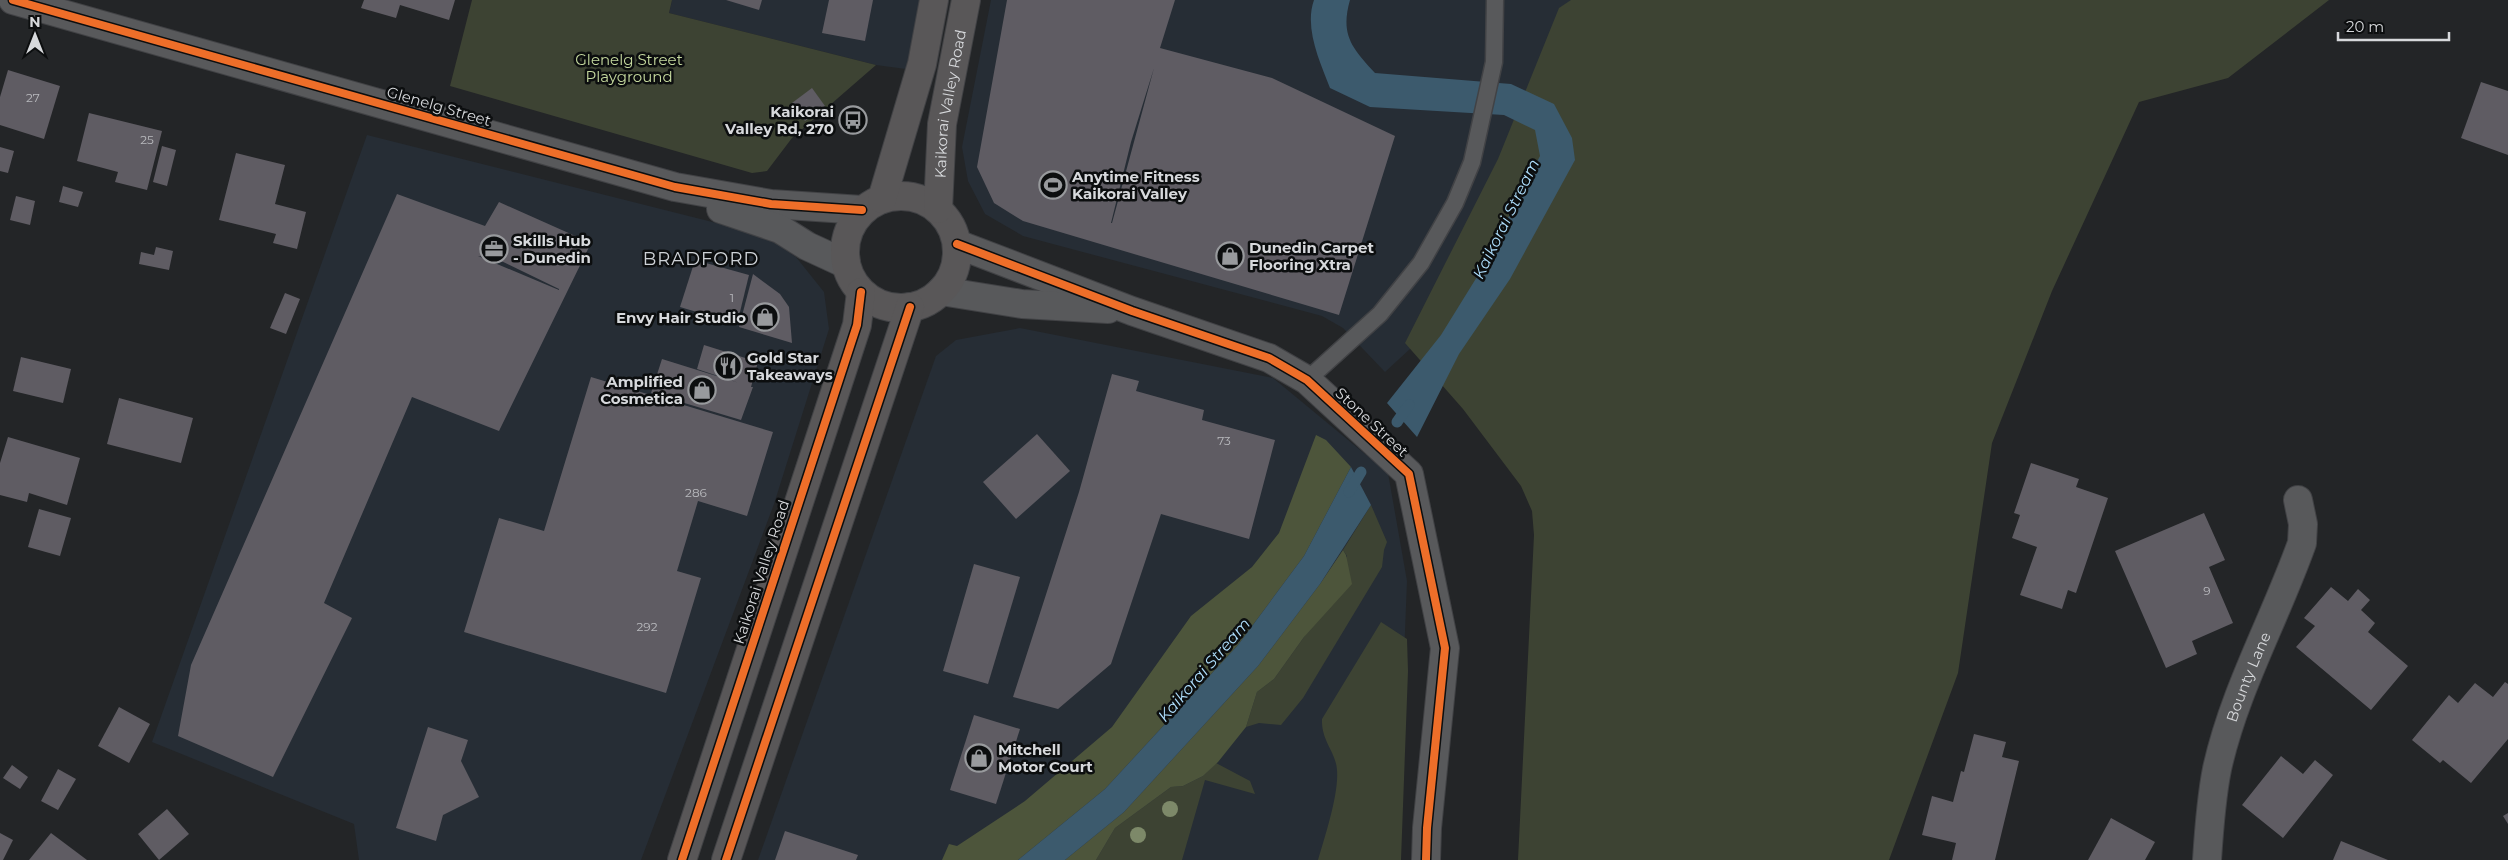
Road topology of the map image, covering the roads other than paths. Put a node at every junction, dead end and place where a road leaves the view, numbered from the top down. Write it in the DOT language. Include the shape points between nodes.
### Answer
graph roads {
  1 [pos="13,0"];
  2 [pos="934,0"];
  3 [pos="966,0"];
  4 [pos="1495,0"];
  5 [pos="675,187"];
  6 [pos="872,205"];
  7 [pos="938,209"];
  8 [pos="957,244"];
  9 [pos="846,264"];
  10 [pos="941,291"];
  11 [pos="861,292"];
  12 [pos="910,308"];
  13 [pos="1132,310"];
  14 [pos="1307,380"];
  15 [pos="2298,500"];
  16 [pos="682,860"];
  17 [pos="726,860"];
  18 [pos="1426,860"];
  19 [pos="2207,860"];
  1 -- 5 [label="street, Glenelg Street"];
  2 -- 6 [label="main road, Kaikorai Valley Road" via="922,64"];
  3 -- 7 [label="main road, Kaikorai Valley Road" via="942,124"];
  4 -- 14 [label="lane" via="1494,62 1472,162 1455,203 1421,263 1380,314"];
  5 -- 6 [label="street, Glenelg Street" via="771,204"];
  5 -- 9 [label="street, Glenelg Street" via="728,212 780,229"];
  6 -- 7 [label="main road" via="896,196 911,196"];
  6 -- 9 [label="main road, Kaikorai Valley Road" via="851,226 845,244"];
  7 -- 8 [label="main road" via="954,231"];
  8 -- 10 [label="main road" via="957,260"];
  8 -- 13 [label="street, Stone Street"];
  9 -- 11 [label="main road, Kaikorai Valley Road"];
  10 -- 12 [label="main road" via="927,302"];
  10 -- 13 [label="street, Stone Street" via="1022,304"];
  11 -- 12 [label="main road" via="893,308"];
  11 -- 16 [label="main road, Kaikorai Valley Road" via="857,325"];
  12 -- 17 [label="main road"];
  13 -- 14 [label="street, Stone Street" via="1269,358"];
  14 -- 18 [label="street, Stone Street" via="1409,474 1446,648"];
  15 -- 19 [label="street, Bounty Lane" via="2303,524 2302,544 2223,750 2212,799"];
}
